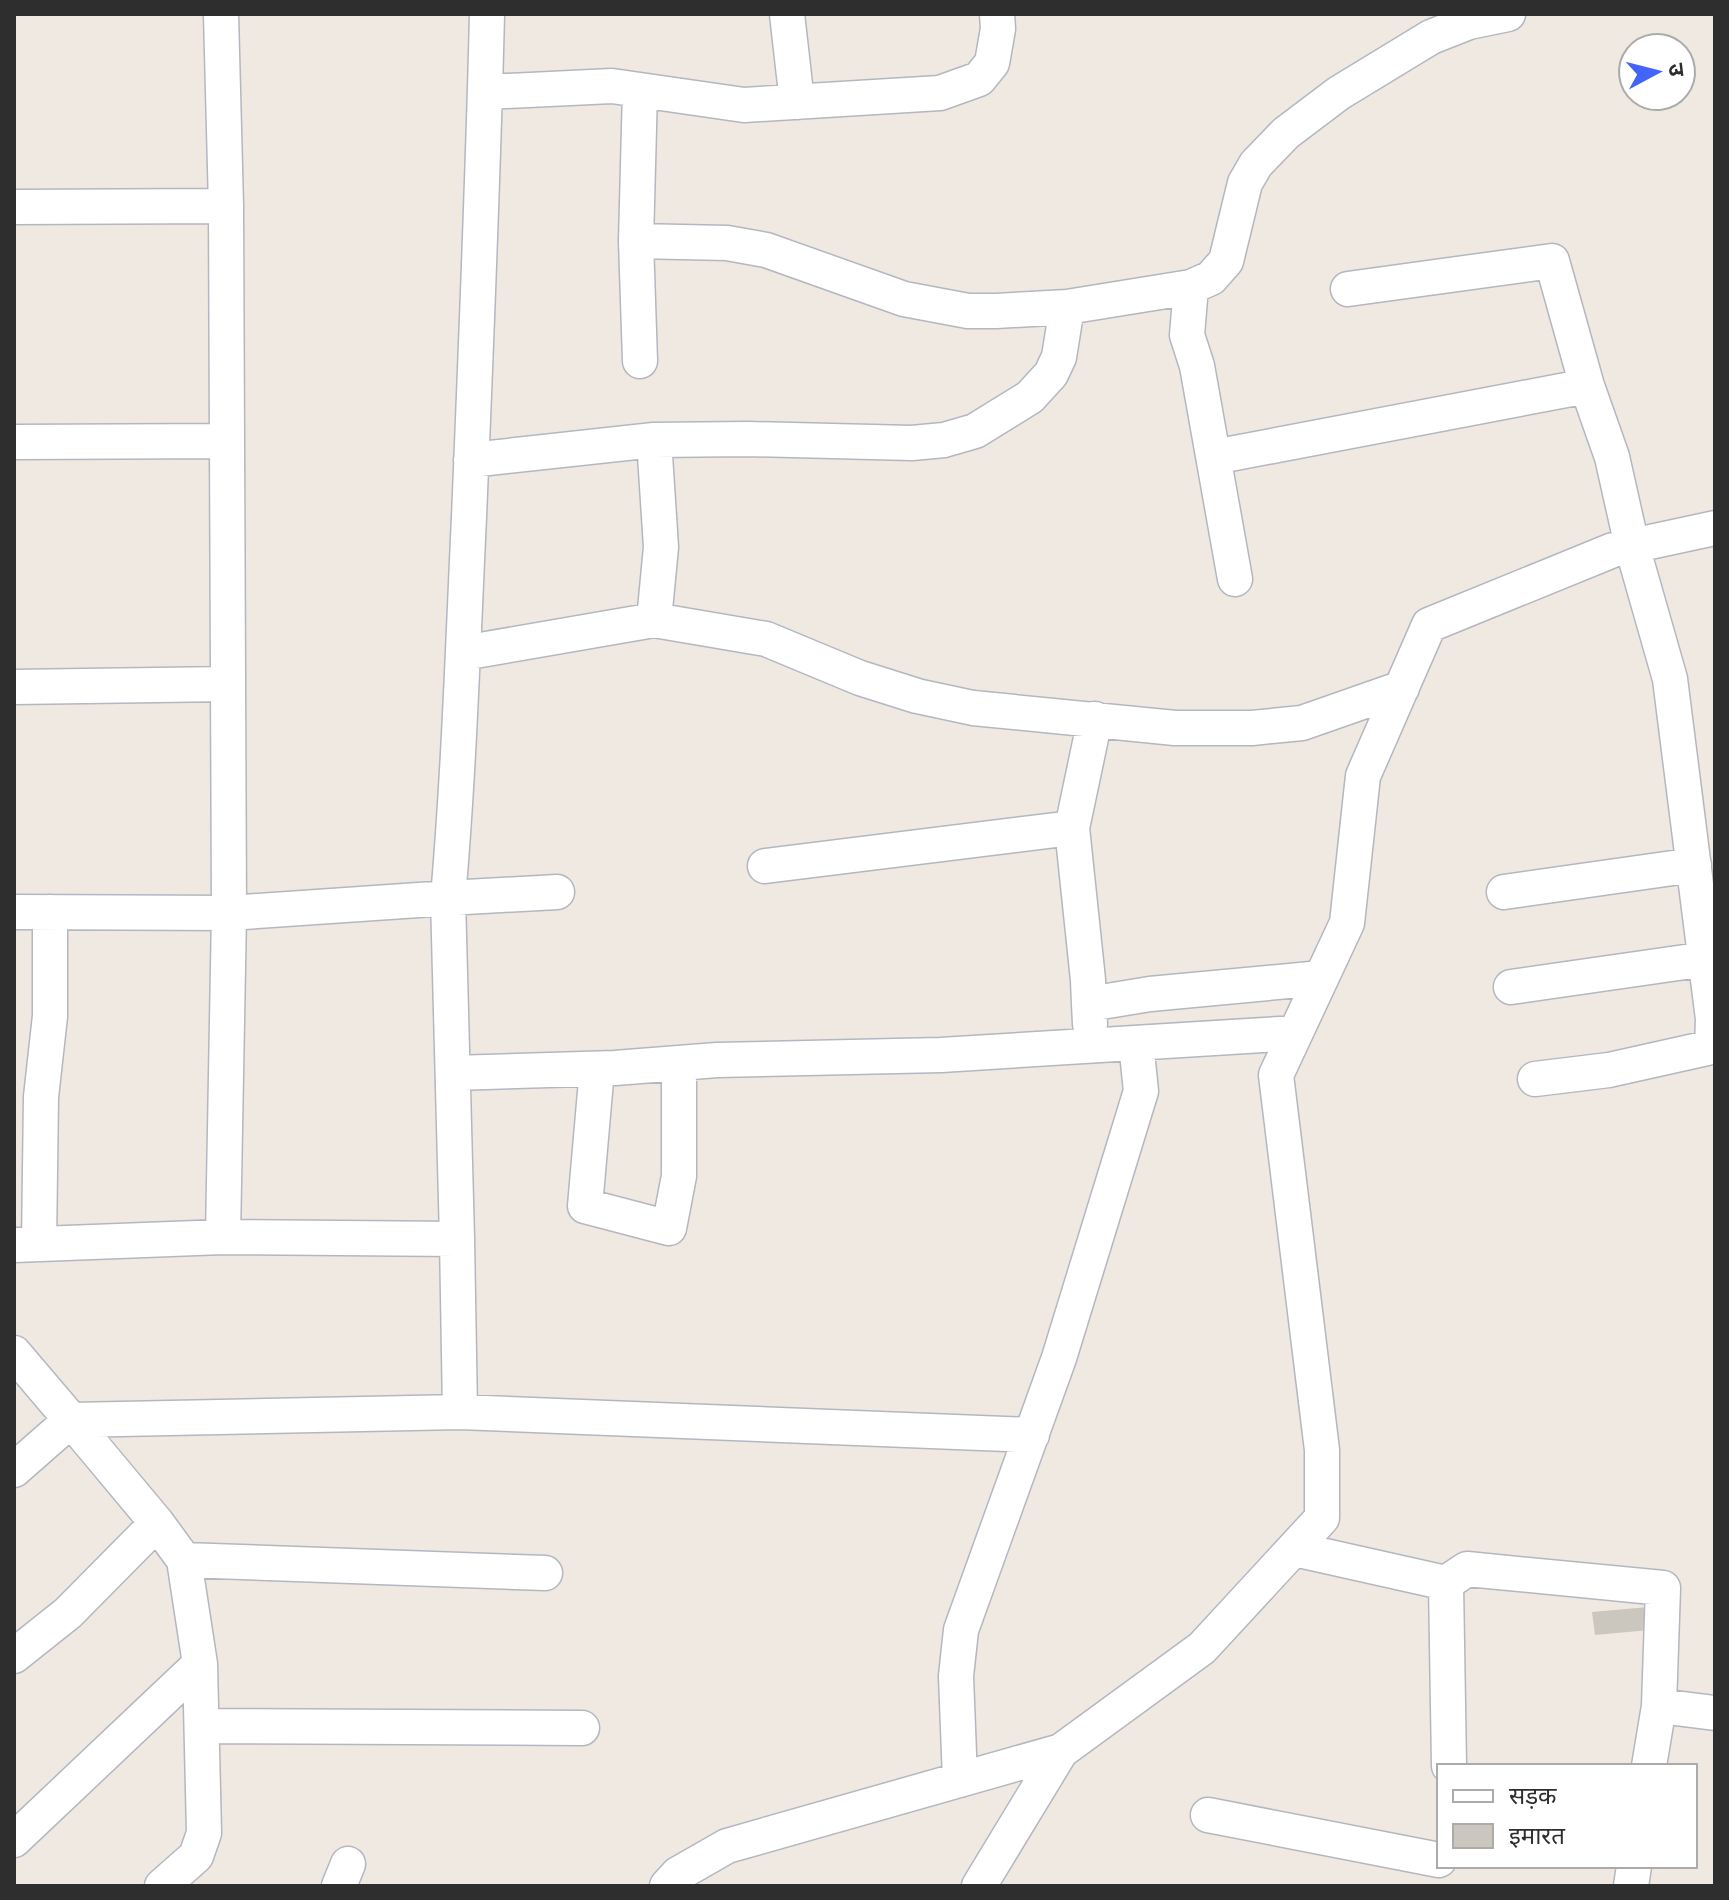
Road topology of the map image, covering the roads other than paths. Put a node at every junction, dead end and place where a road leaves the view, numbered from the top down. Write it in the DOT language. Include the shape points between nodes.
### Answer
graph roads {
  1 [pos="221,14"];
  2 [pos="487,14"];
  3 [pos="787,14"];
  4 [pos="997,14"];
  5 [pos="1508,14"];
  6 [pos="640,90"];
  7 [pos="485,92"];
  8 [pos="797,102"];
  9 [pos="226,206"];
  10 [pos="14,207"];
  11 [pos="636,241"];
  12 [pos="1191,287"];
  13 [pos="1348,289"];
  14 [pos="1067,307"];
  15 [pos="640,361"];
  16 [pos="1587,386"];
  17 [pos="654,440"];
  18 [pos="227,441"];
  19 [pos="14,442"];
  20 [pos="1214,457"];
  21 [pos="471,460"];
  22 [pos="1715,528"];
  23 [pos="1632,546"];
  24 [pos="1235,579"];
  25 [pos="654,620"];
  26 [pos="463,653"];
  27 [pos="228,684"];
  28 [pos="14,687"];
  29 [pos="1402,688"];
  30 [pos="1095,719"];
  31 [pos="1072,828"];
  32 [pos="1694,865"];
  33 [pos="765,866"];
  34 [pos="557,892"];
  35 [pos="1504,892"];
  36 [pos="448,898"];
  37 [pos="14,912"];
  38 [pos="50,912"];
  39 [pos="229,913"];
  40 [pos="1706,959"];
  41 [pos="1321,978"];
  42 [pos="1511,987"];
  43 [pos="1089,1004"];
  44 [pos="1295,1033"];
  45 [pos="1136,1043"];
  46 [pos="1092,1045"];
  47 [pos="679,1063"];
  48 [pos="597,1069"];
  49 [pos="453,1073"];
  50 [pos="1535,1079"];
  51 [pos="223,1237"];
  52 [pos="457,1239"];
  53 [pos="27,1244"];
  54 [pos="14,1353"];
  55 [pos="460,1412"];
  56 [pos="71,1420"];
  57 [pos="1032,1435"];
  58 [pos="14,1470"];
  59 [pos="157,1523"];
  60 [pos="1294,1549"];
  61 [pos="184,1560"];
  62 [pos="545,1573"];
  63 [pos="1446,1583"];
  64 [pos="14,1656"];
  65 [pos="200,1664"];
  66 [pos="1659,1706"];
  67 [pos="1715,1713"];
  68 [pos="202,1726"];
  69 [pos="582,1728"];
  70 [pos="1061,1751"];
  71 [pos="1449,1764"];
  72 [pos="1649,1764"];
  73 [pos="960,1780"];
  74 [pos="1208,1815"];
  75 [pos="14,1840"];
  76 [pos="1437,1860"];
  77 [pos="162,1886"];
  78 [pos="667,1886"];
  79 [pos="979,1886"];
  1 -- 9 [label="street"];
  2 -- 7 [label="street"];
  3 -- 8 [label="street"];
  4 -- 8 [label="street" via="992,63 979,79 940,93"];
  5 -- 12 [label="street" via="1431,37 1339,93 1286,133 1245,183 1226,261 1211,278"];
  6 -- 7 [label="street" via="590,86"];
  6 -- 8 [label="street" via="744,105"];
  6 -- 11 [label="street"];
  7 -- 21 [label="street"];
  9 -- 10 [label="street"];
  9 -- 18 [label="street"];
  11 -- 14 [label="street" via="727,243 766,250 904,299 968,311"];
  11 -- 15 [label="street"];
  12 -- 14 [label="street"];
  12 -- 20 [label="street" via="1187,335"];
  13 -- 16 [label="street" via="1552,261"];
  14 -- 17 [label="street" via="1051,374 1030,397 975,431 912,443"];
  16 -- 20 [label="street"];
  16 -- 23 [label="street" via="1612,457"];
  17 -- 21 [label="street"];
  17 -- 25 [label="street" via="661,547"];
  18 -- 19 [label="street"];
  18 -- 27 [label="street"];
  20 -- 24 [label="street"];
  21 -- 26 [label="street"];
  22 -- 23 [label="street"];
  23 -- 29 [label="street" via="1429,625"];
  23 -- 32 [label="street" via="1670,679"];
  25 -- 26 [label="street"];
  25 -- 30 [label="street" via="766,639 860,678 931,699"];
  26 -- 36 [label="street"];
  27 -- 28 [label="street"];
  27 -- 39 [label="street"];
  29 -- 30 [label="street" via="1302,723 1175,728"];
  29 -- 41 [label="street" via="1363,776 1347,923"];
  30 -- 31 [label="street"];
  31 -- 33 [label="street"];
  31 -- 43 [label="street"];
  32 -- 35 [label="street"];
  32 -- 40 [label="street"];
  34 -- 36 [label="street"];
  36 -- 39 [label="street"];
  36 -- 49 [label="street"];
  37 -- 38 [label="street"];
  38 -- 39 [label="street"];
  38 -- 53 [label="street" via="50,1016"];
  39 -- 51 [label="street"];
  40 -- 42 [label="street"];
  40 -- 50 [label="street" via="1712,1047 1609,1070"];
  41 -- 43 [label="street"];
  41 -- 44 [label="street"];
  43 -- 46 [label="street"];
  44 -- 45 [label="street"];
  44 -- 60 [label="street" via="1276,1075 1322,1450 1322,1518"];
  45 -- 46 [label="street"];
  45 -- 57 [label="street" via="1141,1091"];
  46 -- 47 [label="street"];
  47 -- 48 [label="street"];
  47 -- 48 [label="street" via="679,1176 669,1228 585,1206"];
  48 -- 49 [label="street"];
  49 -- 52 [label="street"];
  51 -- 52 [label="street"];
  51 -- 53 [label="street"];
  52 -- 55 [label="street"];
  54 -- 56 [label="street"];
  55 -- 56 [label="street"];
  55 -- 57 [label="street"];
  56 -- 58 [label="street"];
  56 -- 59 [label="street"];
  57 -- 73 [label="street" via="961,1630 956,1676"];
  59 -- 61 [label="street"];
  59 -- 64 [label="street" via="68,1613"];
  60 -- 63 [label="street"];
  60 -- 70 [label="street" via="1202,1648"];
  61 -- 62 [label="street"];
  61 -- 65 [label="street"];
  63 -- 66 [label="street" via="1467,1569 1663,1588"];
  63 -- 71 [label="street"];
  65 -- 68 [label="street"];
  65 -- 75 [label="street"];
  66 -- 67 [label="street"];
  66 -- 72 [label="street"];
  68 -- 69 [label="street"];
  68 -- 77 [label="street" via="204,1833 196,1856"];
  70 -- 73 [label="street"];
  70 -- 79 [label="street"];
  73 -- 78 [label="street" via="727,1846"];
  74 -- 76 [label="street"];
}
